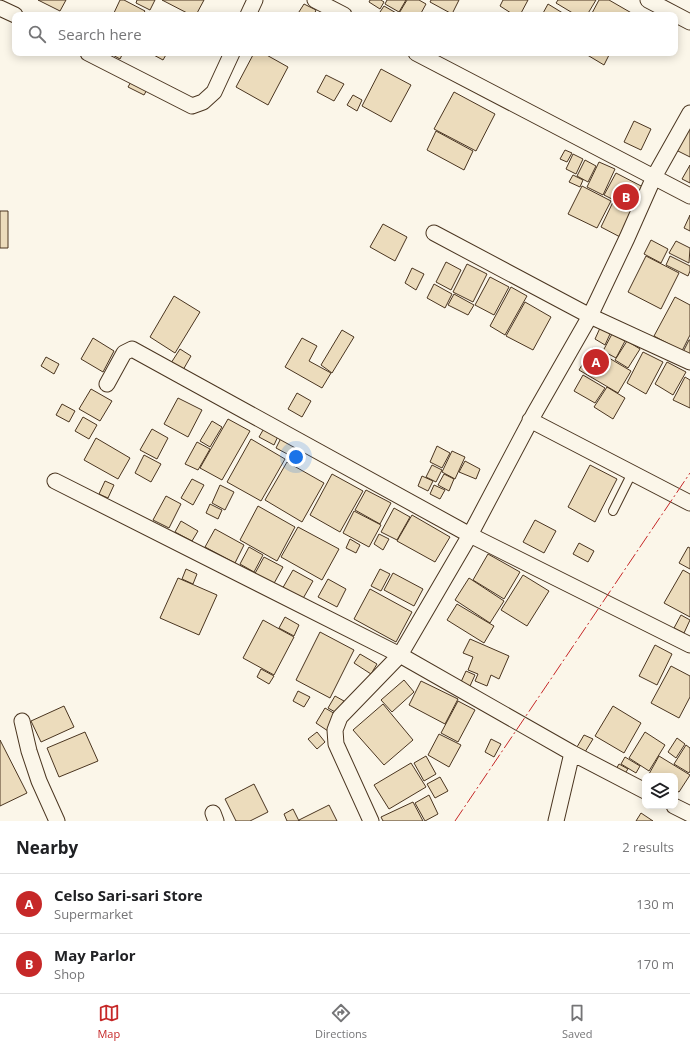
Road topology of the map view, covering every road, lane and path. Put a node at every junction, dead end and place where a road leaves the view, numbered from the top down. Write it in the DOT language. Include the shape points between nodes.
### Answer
graph roads {
  1 [pos="255,0"];
  2 [pos="315,0"];
  3 [pos="648,0"];
  4 [pos="0,8"];
  5 [pos="249,12"];
  6 [pos="338,12"];
  7 [pos="671,12"];
  8 [pos="12,14"];
  9 [pos="678,16"];
  10 [pos="690,22"];
  11 [pos="94,56"];
  12 [pos="231,56"];
  13 [pos="422,56"];
  14 [pos="690,113"];
  15 [pos="654,177"];
  16 [pos="690,196"];
  17 [pos="434,233"];
  18 [pos="590,316"];
  19 [pos="690,362"];
  20 [pos="108,384"];
  21 [pos="530,420"];
  22 [pos="632,473"];
  23 [pos="55,482"];
  24 [pos="690,503"];
  25 [pos="613,511"];
  26 [pos="470,534"];
  27 [pos="690,645"];
  28 [pos="400,655"];
  29 [pos="22,721"];
  30 [pos="572,753"];
  31 [pos="642,789"];
  32 [pos="678,808"];
  33 [pos="690,814"];
  34 [pos="57,821"];
  35 [pos="371,821"];
  36 [pos="556,821"];
  1 -- 5 [label="street"];
  2 -- 6 [label="street"];
  3 -- 7 [label="street"];
  4 -- 8 [label="street"];
  9 -- 10 [label="street"];
  11 -- 12 [label="street" via="192,106 203,102 214,92"];
  13 -- 15 [label="street"];
  14 -- 15 [label="street"];
  15 -- 16 [label="street"];
  15 -- 18 [label="street"];
  17 -- 18 [label="street"];
  18 -- 19 [label="street"];
  18 -- 21 [label="street"];
  20 -- 26 [label="street" via="124,353 132,349"];
  21 -- 22 [label="street"];
  21 -- 26 [label="street"];
  22 -- 24 [label="street"];
  22 -- 25 [label="lane"];
  23 -- 28 [label="street"];
  26 -- 27 [label="street"];
  26 -- 28 [label="street"];
  28 -- 30 [label="street"];
  28 -- 35 [label="street" via="340,717 335,730 336,744"];
  29 -- 34 [label="street" via="39,781"];
  30 -- 31 [label="street"];
  30 -- 36 [label="street"];
  32 -- 33 [label="street"];
}
